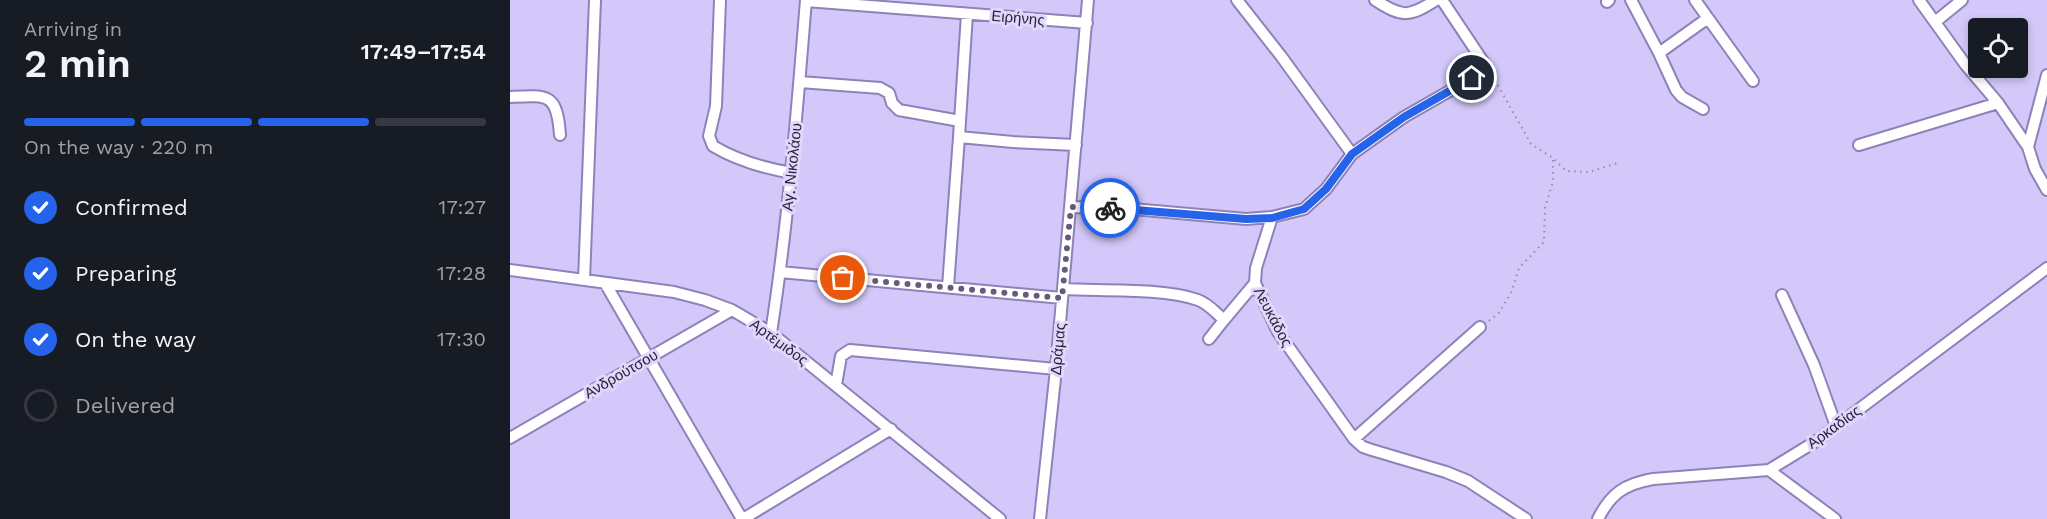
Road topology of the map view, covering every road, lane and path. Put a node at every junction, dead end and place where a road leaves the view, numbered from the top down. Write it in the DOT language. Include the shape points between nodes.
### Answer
graph roads {
  1 [pos="595,0"];
  2 [pos="720,0"];
  3 [pos="1088,0"];
  4 [pos="1237,0"];
  5 [pos="1375,0"];
  6 [pos="1436,0"];
  7 [pos="1442,0"];
  8 [pos="1631,0"];
  9 [pos="1695,0"];
  10 [pos="1919,0"];
  11 [pos="1962,0"];
  12 [pos="806,1"];
  13 [pos="968,14"];
  14 [pos="1708,18"];
  15 [pos="1935,22"];
  16 [pos="1086,23"];
  17 [pos="1659,53"];
  18 [pos="1488,69"];
  19 [pos="2047,75"];
  20 [pos="1753,81"];
  21 [pos="800,82"];
  22 [pos="510,97"];
  23 [pos="1998,103"];
  24 [pos="1703,109"];
  25 [pos="960,121"];
  26 [pos="560,135"];
  27 [pos="959,137"];
  28 [pos="1076,145"];
  29 [pos="1859,145"];
  30 [pos="2028,147"];
  31 [pos="1352,154"];
  32 [pos="1553,158"];
  33 [pos="1618,163"];
  34 [pos="792,173"];
  35 [pos="2047,190"];
  36 [pos="1071,207"];
  37 [pos="1272,218"];
  38 [pos="2047,268"];
  39 [pos="510,270"];
  40 [pos="780,272"];
  41 [pos="584,280"];
  42 [pos="605,283"];
  43 [pos="1255,283"];
  44 [pos="948,287"];
  45 [pos="1063,294"];
  46 [pos="1782,295"];
  47 [pos="732,310"];
  48 [pos="1224,320"];
  49 [pos="1480,327"];
  50 [pos="771,333"];
  51 [pos="1209,339"];
  52 [pos="648,359"];
  53 [pos="1056,369"];
  54 [pos="836,385"];
  55 [pos="1836,426"];
  56 [pos="891,429"];
  57 [pos="510,438"];
  58 [pos="1354,439"];
  59 [pos="1769,470"];
  60 [pos="743,519"];
  61 [pos="1000,519"];
  62 [pos="1040,519"];
  63 [pos="1526,519"];
  64 [pos="1598,519"];
  65 [pos="1835,519"];
  1 -- 41 [label="street"];
  2 -- 34 [label="street" via="716,106 709,136 712,146 761,168"];
  3 -- 16 [label="street, Δράμας"];
  4 -- 31 [label="street"];
  5 -- 6 [label="street" via="1403,14 1416,12"];
  7 -- 18 [label="street"];
  8 -- 17 [label="street"];
  9 -- 14 [label="street"];
  10 -- 15 [label="street"];
  11 -- 15 [label="street"];
  12 -- 13 [label="street, Ειρήνης"];
  12 -- 21 [label="street, Αγ. Νικολάου"];
  13 -- 16 [label="street, Ειρήνης"];
  13 -- 25 [label="street"];
  14 -- 17 [label="street"];
  14 -- 20 [label="street"];
  15 -- 23 [label="street"];
  16 -- 28 [label="street, Δράμας"];
  17 -- 24 [label="street" via="1676,90"];
  18 -- 31 [label="street" via="1404,117"];
  18 -- 32 [label="path" via="1531,144"];
  19 -- 30 [label="street"];
  21 -- 25 [label="street" via="880,88 889,93 899,110"];
  21 -- 34 [label="street, Αγ. Νικολάου"];
  22 -- 26 [label="street" via="543,95 551,101"];
  23 -- 29 [label="street"];
  23 -- 30 [label="street"];
  25 -- 27 [label="street"];
  27 -- 28 [label="street"];
  27 -- 44 [label="street"];
  28 -- 36 [label="street, Δράμας"];
  30 -- 35 [label="street"];
  31 -- 37 [label="street" via="1326,189 1304,209"];
  32 -- 33 [label="path" via="1566,171 1589,172"];
  32 -- 49 [label="path" via="1544,242 1519,267 1511,293 1498,314"];
  34 -- 40 [label="street, Αγ. Νικολάου"];
  36 -- 37 [label="street"];
  36 -- 45 [label="street, Δράμας"];
  37 -- 43 [label="street, Λευκάδος"];
  38 -- 55 [label="street, Αρκαδίας"];
  39 -- 41 [label="street, Αρτέμιδος"];
  40 -- 44 [label="street"];
  40 -- 50 [label="street, Αγ. Νικολάου"];
  41 -- 42 [label="street, Αρτέμιδος"];
  42 -- 47 [label="street, Αρτέμιδος" via="674,292"];
  42 -- 52 [label="street"];
  43 -- 48 [label="street"];
  43 -- 58 [label="street, Λευκάδος" via="1278,332"];
  44 -- 45 [label="street"];
  45 -- 48 [label="street" via="1168,294 1198,300"];
  45 -- 53 [label="street, Δράμας"];
  46 -- 55 [label="street"];
  47 -- 50 [label="street, Αρτέμιδος"];
  47 -- 52 [label="street, Ανδρούτσου"];
  48 -- 51 [label="street"];
  49 -- 58 [label="street"];
  50 -- 54 [label="street, Αρτέμιδος"];
  52 -- 57 [label="street, Ανδρούτσου"];
  52 -- 60 [label="street"];
  53 -- 54 [label="street" via="850,350 841,356"];
  53 -- 62 [label="street, Δράμας"];
  54 -- 56 [label="street, Αρτέμιδος"];
  55 -- 59 [label="street, Αρκαδίας"];
  56 -- 60 [label="street"];
  56 -- 61 [label="street, Αρτέμιδος"];
  58 -- 63 [label="street, Λευκάδος" via="1363,447 1468,482"];
  59 -- 64 [label="street, Αρκαδίας" via="1635,482 1611,498"];
  59 -- 65 [label="street"];
}
